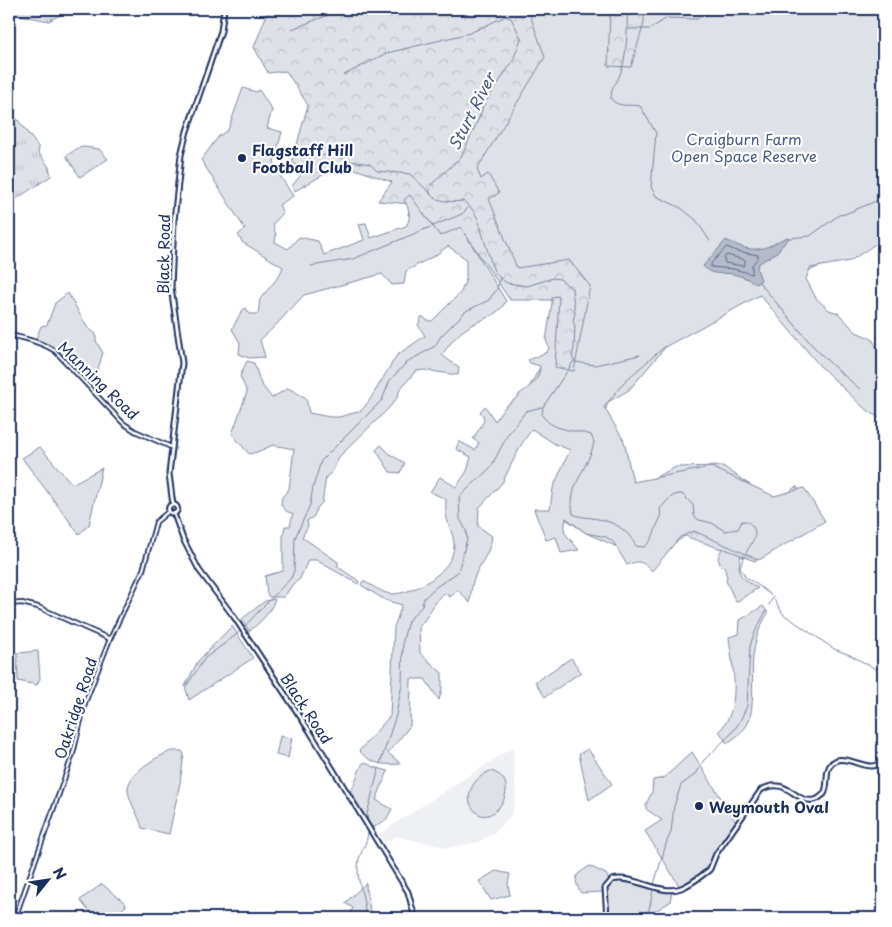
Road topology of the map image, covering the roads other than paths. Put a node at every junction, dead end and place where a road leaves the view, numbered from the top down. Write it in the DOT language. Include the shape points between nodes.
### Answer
graph roads {
  1 [pos="224,9"];
  2 [pos="9,335"];
  3 [pos="171,447"];
  4 [pos="173,505"];
  5 [pos="169,511"];
  6 [pos="174,514"];
  7 [pos="9,604"];
  8 [pos="110,639"];
  9 [pos="883,763"];
  10 [pos="15,918"];
  11 [pos="415,918"];
  12 [pos="607,918"];
  1 -- 3 [label="main road, Black Road" via="221,31 187,131 177,189 171,275 182,363"];
  2 -- 3 [label="street, Manning Road" via="56,351 123,423"];
  3 -- 4 [label="main road, Black Road" via="169,474"];
  4 -- 5 [label="main road"];
  4 -- 6 [label="main road" via="178,510"];
  5 -- 6 [label="main road"];
  5 -- 8 [label="street, Oakridge Road" via="156,522 143,570"];
  6 -- 11 [label="main road, Black Road" via="199,570 309,730 408,892"];
  7 -- 8 [label="street" via="38,607"];
  8 -- 10 [label="street, Oakridge Road" via="85,703 73,754"];
  9 -- 12 [label="main road" via="872,766 847,759 838,760 828,770 824,794 813,800 780,786 768,786 716,854 708,871 680,889 620,878 612,880 605,888"];
}
